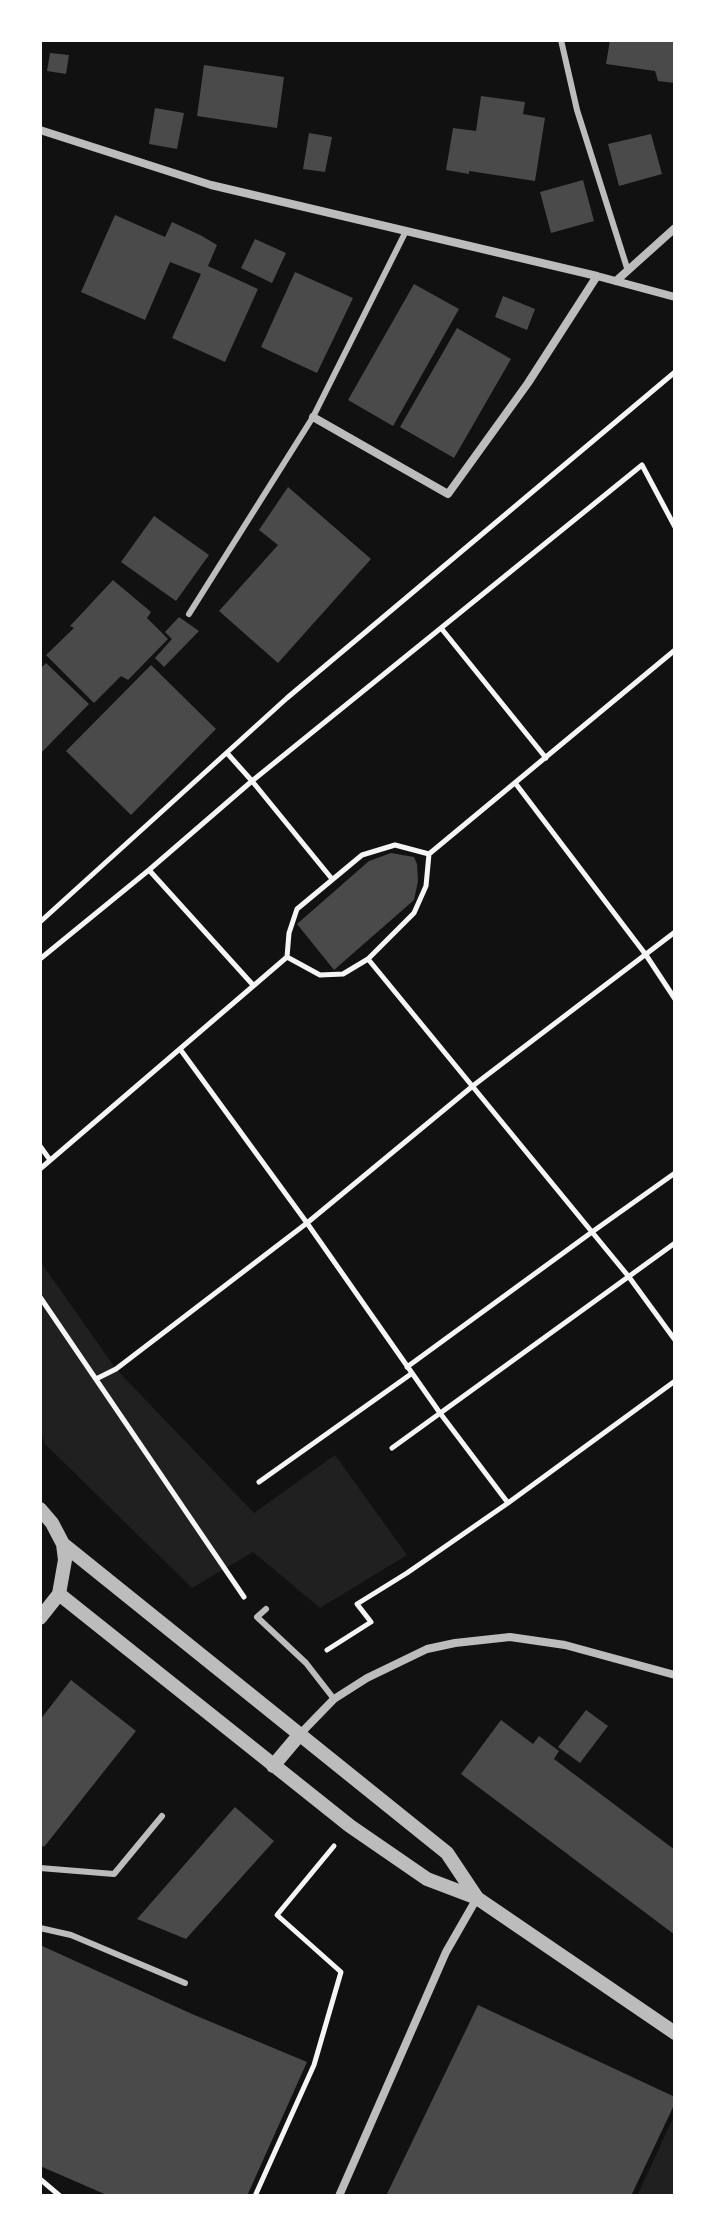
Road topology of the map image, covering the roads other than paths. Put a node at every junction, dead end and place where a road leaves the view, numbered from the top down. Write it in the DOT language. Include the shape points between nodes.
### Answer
graph roads {
  1 [pos="561,40"];
  2 [pos="40,130"];
  3 [pos="675,228"];
  4 [pos="406,231"];
  5 [pos="628,271"];
  6 [pos="597,276"];
  7 [pos="616,281"];
  8 [pos="675,297"];
  9 [pos="313,417"];
  10 [pos="189,614"];
  11 [pos="40,1509"];
  12 [pos="63,1544"];
  13 [pos="59,1594"];
  14 [pos="266,1609"];
  15 [pos="40,1618"];
  16 [pos="675,1675"];
  17 [pos="334,1699"];
  18 [pos="300,1734"];
  19 [pos="273,1766"];
  20 [pos="162,1816"];
  21 [pos="40,1868"];
  22 [pos="477,1898"];
  23 [pos="40,1928"];
  24 [pos="185,1983"];
  25 [pos="675,2033"];
  26 [pos="339,2196"];
  1 -- 5 [label="lane" via="577,110"];
  2 -- 4 [label="street" via="211,185"];
  3 -- 5 [label="street"];
  4 -- 6 [label="street"];
  4 -- 9 [label="lane"];
  5 -- 7 [label="street"];
  6 -- 7 [label="street"];
  6 -- 9 [label="street" via="448,494"];
  7 -- 8 [label="street"];
  9 -- 10 [label="lane"];
  11 -- 12 [label="street"];
  12 -- 13 [label="street"];
  12 -- 18 [label="street"];
  13 -- 15 [label="street"];
  13 -- 19 [label="street"];
  14 -- 17 [label="lane" via="257,1617 306,1663"];
  16 -- 17 [label="street" via="565,1645 510,1637 427,1649"];
  17 -- 18 [label="street"];
  18 -- 19 [label="street"];
  18 -- 22 [label="street" via="447,1853"];
  19 -- 22 [label="street" via="427,1879"];
  20 -- 21 [label="lane" via="114,1874"];
  22 -- 25 [label="street"];
  22 -- 26 [label="street" via="446,1952"];
  23 -- 24 [label="lane" via="71,1935"];
}
